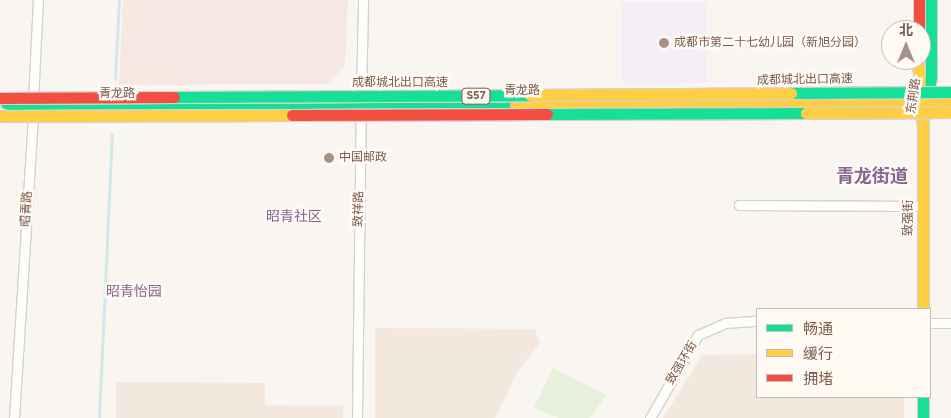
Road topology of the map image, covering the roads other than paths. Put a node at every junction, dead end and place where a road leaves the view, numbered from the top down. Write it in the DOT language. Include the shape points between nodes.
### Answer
graph roads {
  1 [pos="38,0"];
  2 [pos="363,0"];
  3 [pos="919,0"];
  4 [pos="931,0"];
  5 [pos="919,20"];
  6 [pos="919,70"];
  7 [pos="951,92"];
  8 [pos="0,98"];
  9 [pos="0,102"];
  10 [pos="924,102"];
  11 [pos="951,102"];
  12 [pos="360,106"];
  13 [pos="33,108"];
  14 [pos="951,112"];
  15 [pos="0,116"];
  16 [pos="923,128"];
  17 [pos="740,205"];
  18 [pos="922,206"];
  19 [pos="924,308"];
  20 [pos="756,321"];
  21 [pos="931,323"];
  22 [pos="951,323"];
  23 [pos="923,398"];
  24 [pos="14,418"];
  25 [pos="357,418"];
  26 [pos="650,418"];
  27 [pos="923,418"];
  1 -- 13 [label="street, 昭青路"];
  2 -- 12 [label="street, 致祥路"];
  3 -- 5 [label="main road"];
  4 -- 10 [label="main road, 东荆路" via="931,77"];
  6 -- 10 [label="main road, 东荆路"];
  7 -- 8 [label="main road, 成都城北出口高速 / S57, bridge"];
  9 -- 13 [label="main road, 青龙路"];
  10 -- 11 [label="main road, 青龙路"];
  10 -- 12 [label="main road, 青龙路"];
  10 -- 16 [label="main road, 东荆路"];
  12 -- 13 [label="main road, 青龙路"];
  12 -- 25 [label="street, 致祥路"];
  13 -- 24 [label="street, 昭青路"];
  14 -- 15 [label="main road, S57, bridge"];
  16 -- 18 [label="main road, 致强街"];
  17 -- 18 [label="street"];
  18 -- 19 [label="main road, 致强街"];
  20 -- 26 [label="street, 致强环街" via="725,323 698,336"];
  21 -- 22 [label="street"];
  23 -- 27 [label="main road"];
}
